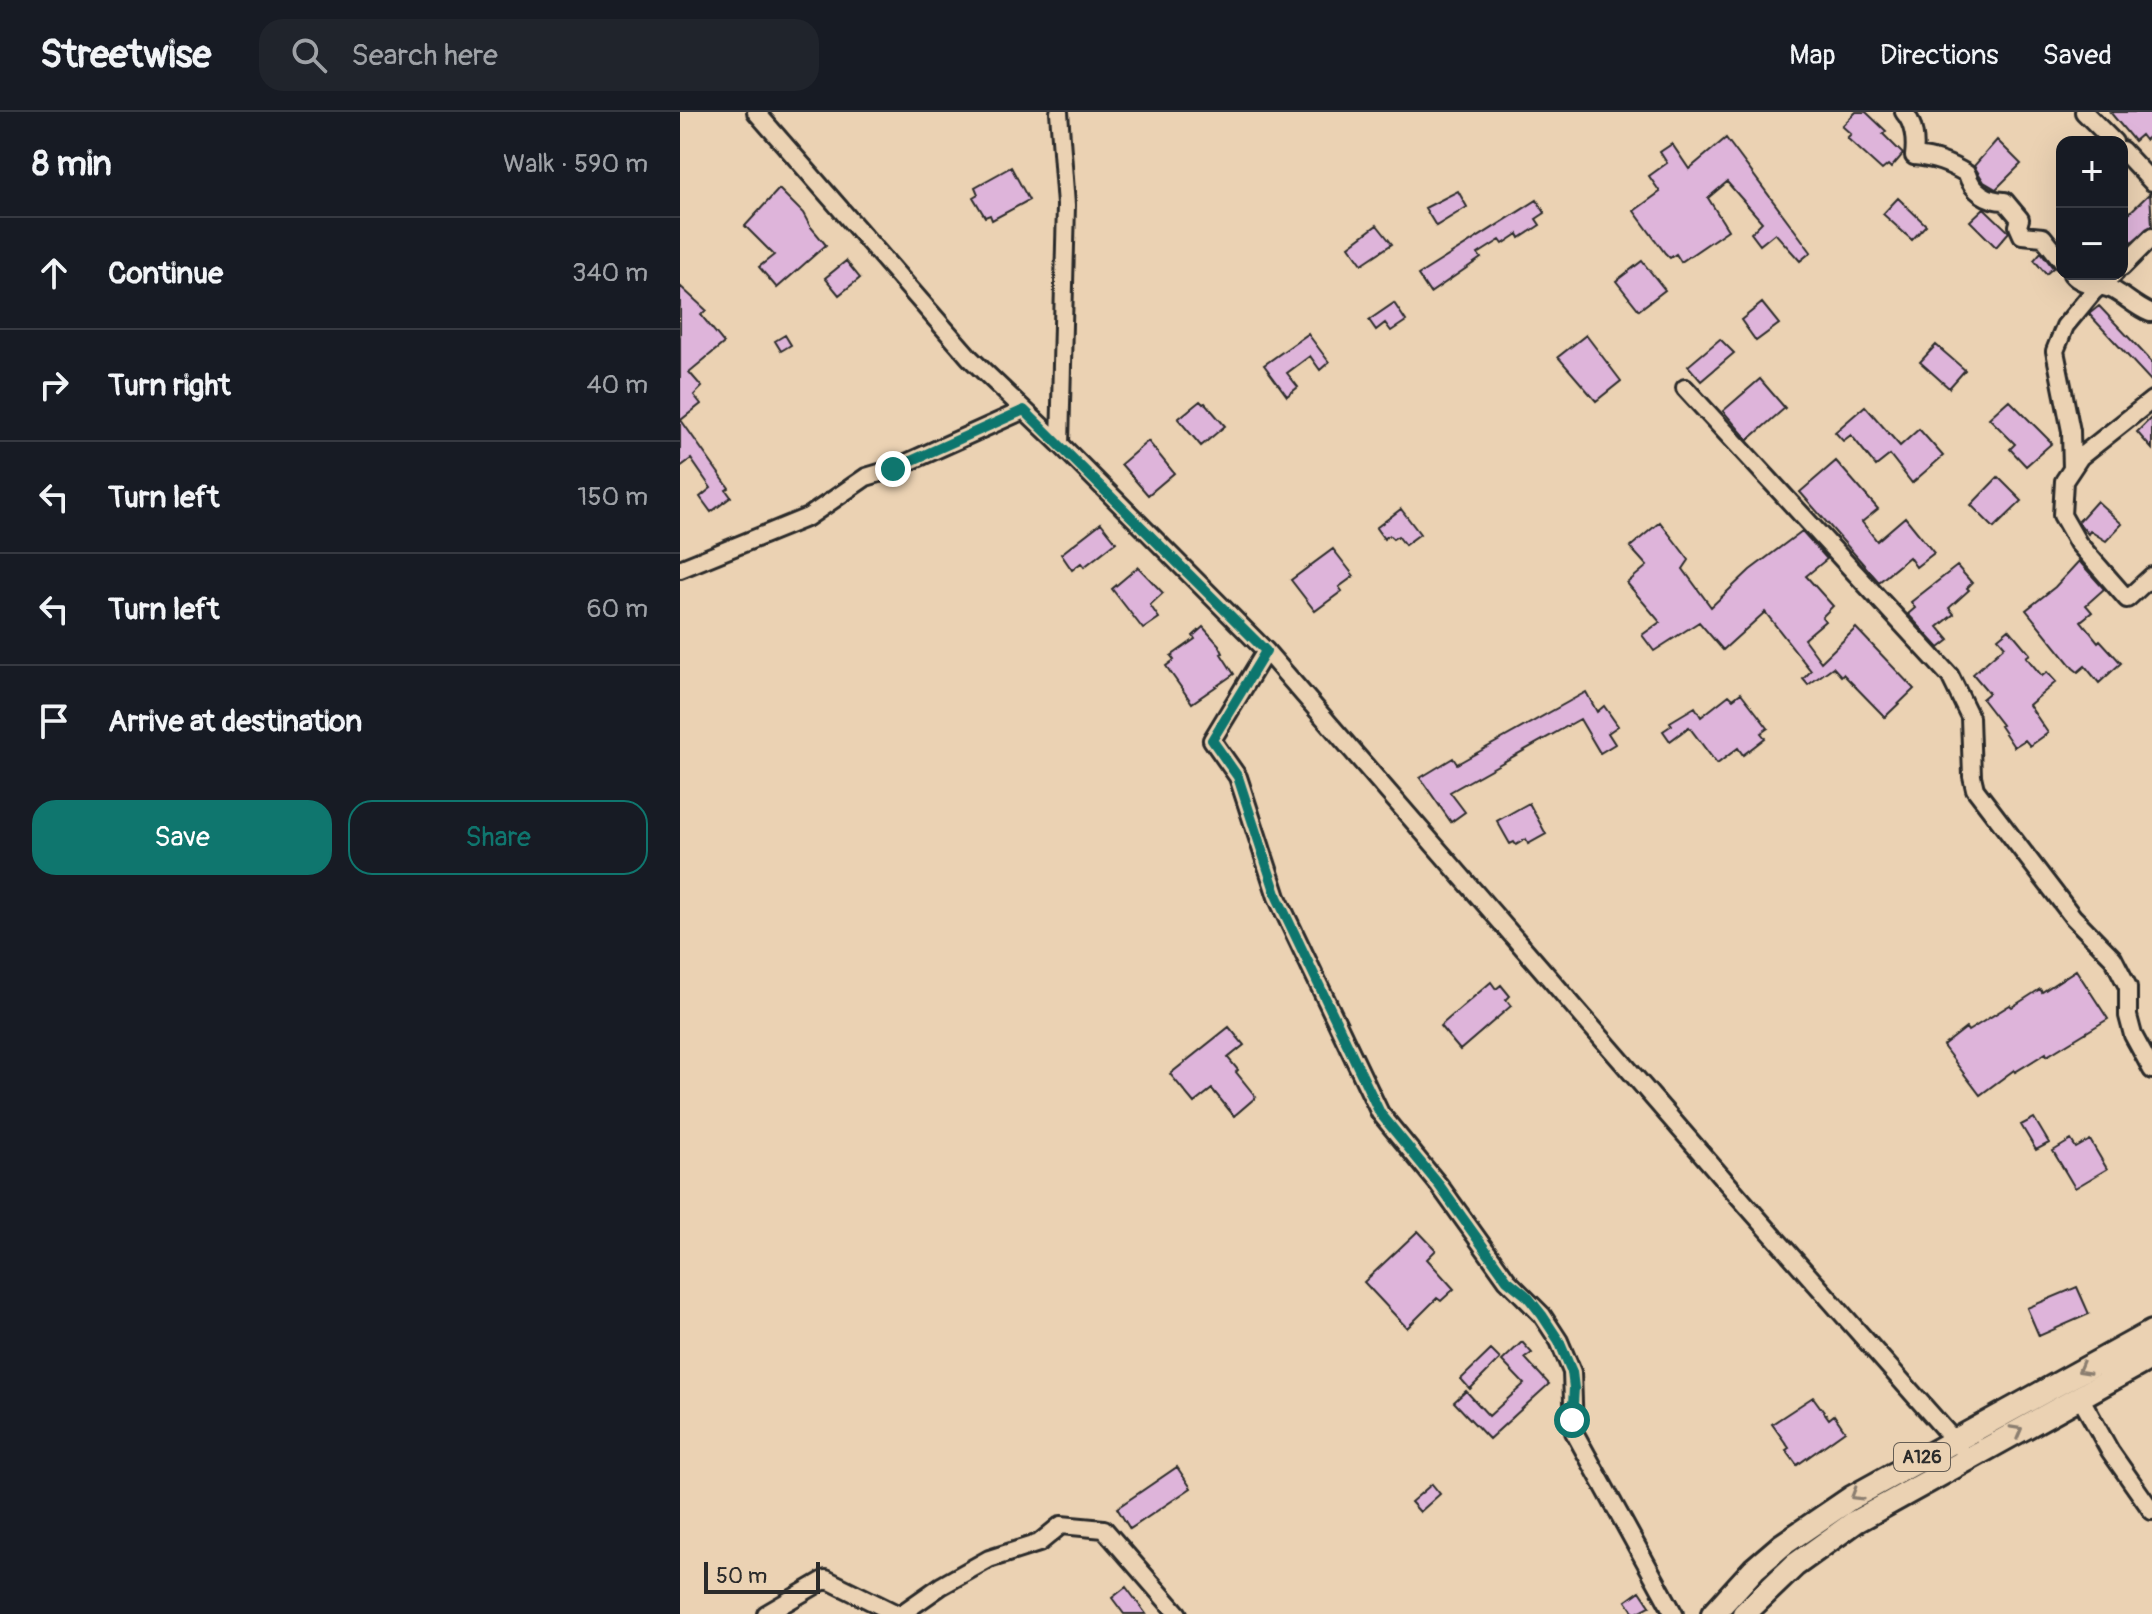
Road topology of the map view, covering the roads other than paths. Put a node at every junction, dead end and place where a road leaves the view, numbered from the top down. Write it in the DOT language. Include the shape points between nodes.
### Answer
graph roads {
  1 [pos="756,112"];
  2 [pos="1059,112"];
  3 [pos="1904,112"];
  4 [pos="2084,112"];
  5 [pos="2108,136"];
  6 [pos="2128,156"];
  7 [pos="2152,182"];
  8 [pos="2152,237"];
  9 [pos="2056,253"];
  10 [pos="2128,261"];
  11 [pos="2077,280"];
  12 [pos="2106,280"];
  13 [pos="2099,286"];
  14 [pos="2151,312"];
  15 [pos="1685,388"];
  16 [pos="2152,400"];
  17 [pos="1024,410"];
  18 [pos="1060,444"];
  19 [pos="2072,469"];
  20 [pos="680,569"];
  21 [pos="2152,576"];
  22 [pos="1266,651"];
  23 [pos="2152,1070"];
  24 [pos="2152,1332"];
  25 [pos="2152,1357"];
  26 [pos="2080,1397"];
  27 [pos="1961,1449"];
  28 [pos="2152,1511"];
  29 [pos="1747,1613"];
  30 [pos="766,1614"];
  31 [pos="899,1614"];
  32 [pos="1178,1614"];
  33 [pos="1674,1614"];
  34 [pos="1713,1614"];
  1 -- 17 [label="street" via="970,358"];
  2 -- 18 [label="street" via="1066,205"];
  3 -- 9 [label="street" via="1916,142 1914,156 1936,158 1967,174 1971,186 1988,198 2005,201 2020,219 2022,235 2043,237"];
  4 -- 5 [label="street"];
  6 -- 7 [label="street"];
  8 -- 10 [label="street"];
  11 -- 13 [label="street"];
  12 -- 13 [label="street"];
  13 -- 14 [label="street"];
  13 -- 19 [label="street" via="2065,326 2055,351 2071,431"];
  15 -- 23 [label="street" via="1950,676 1970,717 1975,789 2073,917 2113,958 2128,987 2133,1035"];
  16 -- 19 [label="street"];
  17 -- 18 [label="street"];
  17 -- 20 [label="street" via="866,477 808,517"];
  18 -- 22 [label="street"];
  19 -- 21 [label="street" via="2064,481 2062,515 2078,543 2127,599"];
  22 -- 27 [label="street"];
  22 -- 33 [label="street" via="1212,740 1238,777 1277,897 1386,1124 1559,1341 1572,1372 1574,1432"];
  24 -- 27 [label="highway, A126, one-way"];
  25 -- 26 [label="highway, A126"];
  27 -- 26 [label="highway, A126, one-way"];
  26 -- 28 [label="street"];
  27 -- 29 [label="highway, A126" via="1795,1565"];
  27 -- 34 [label="highway, A126, one-way" via="1851,1498 1782,1545"];
  30 -- 31 [label="street" via="826,1579"];
  31 -- 32 [label="street" via="989,1559 1039,1543 1061,1525 1104,1529"];
}
